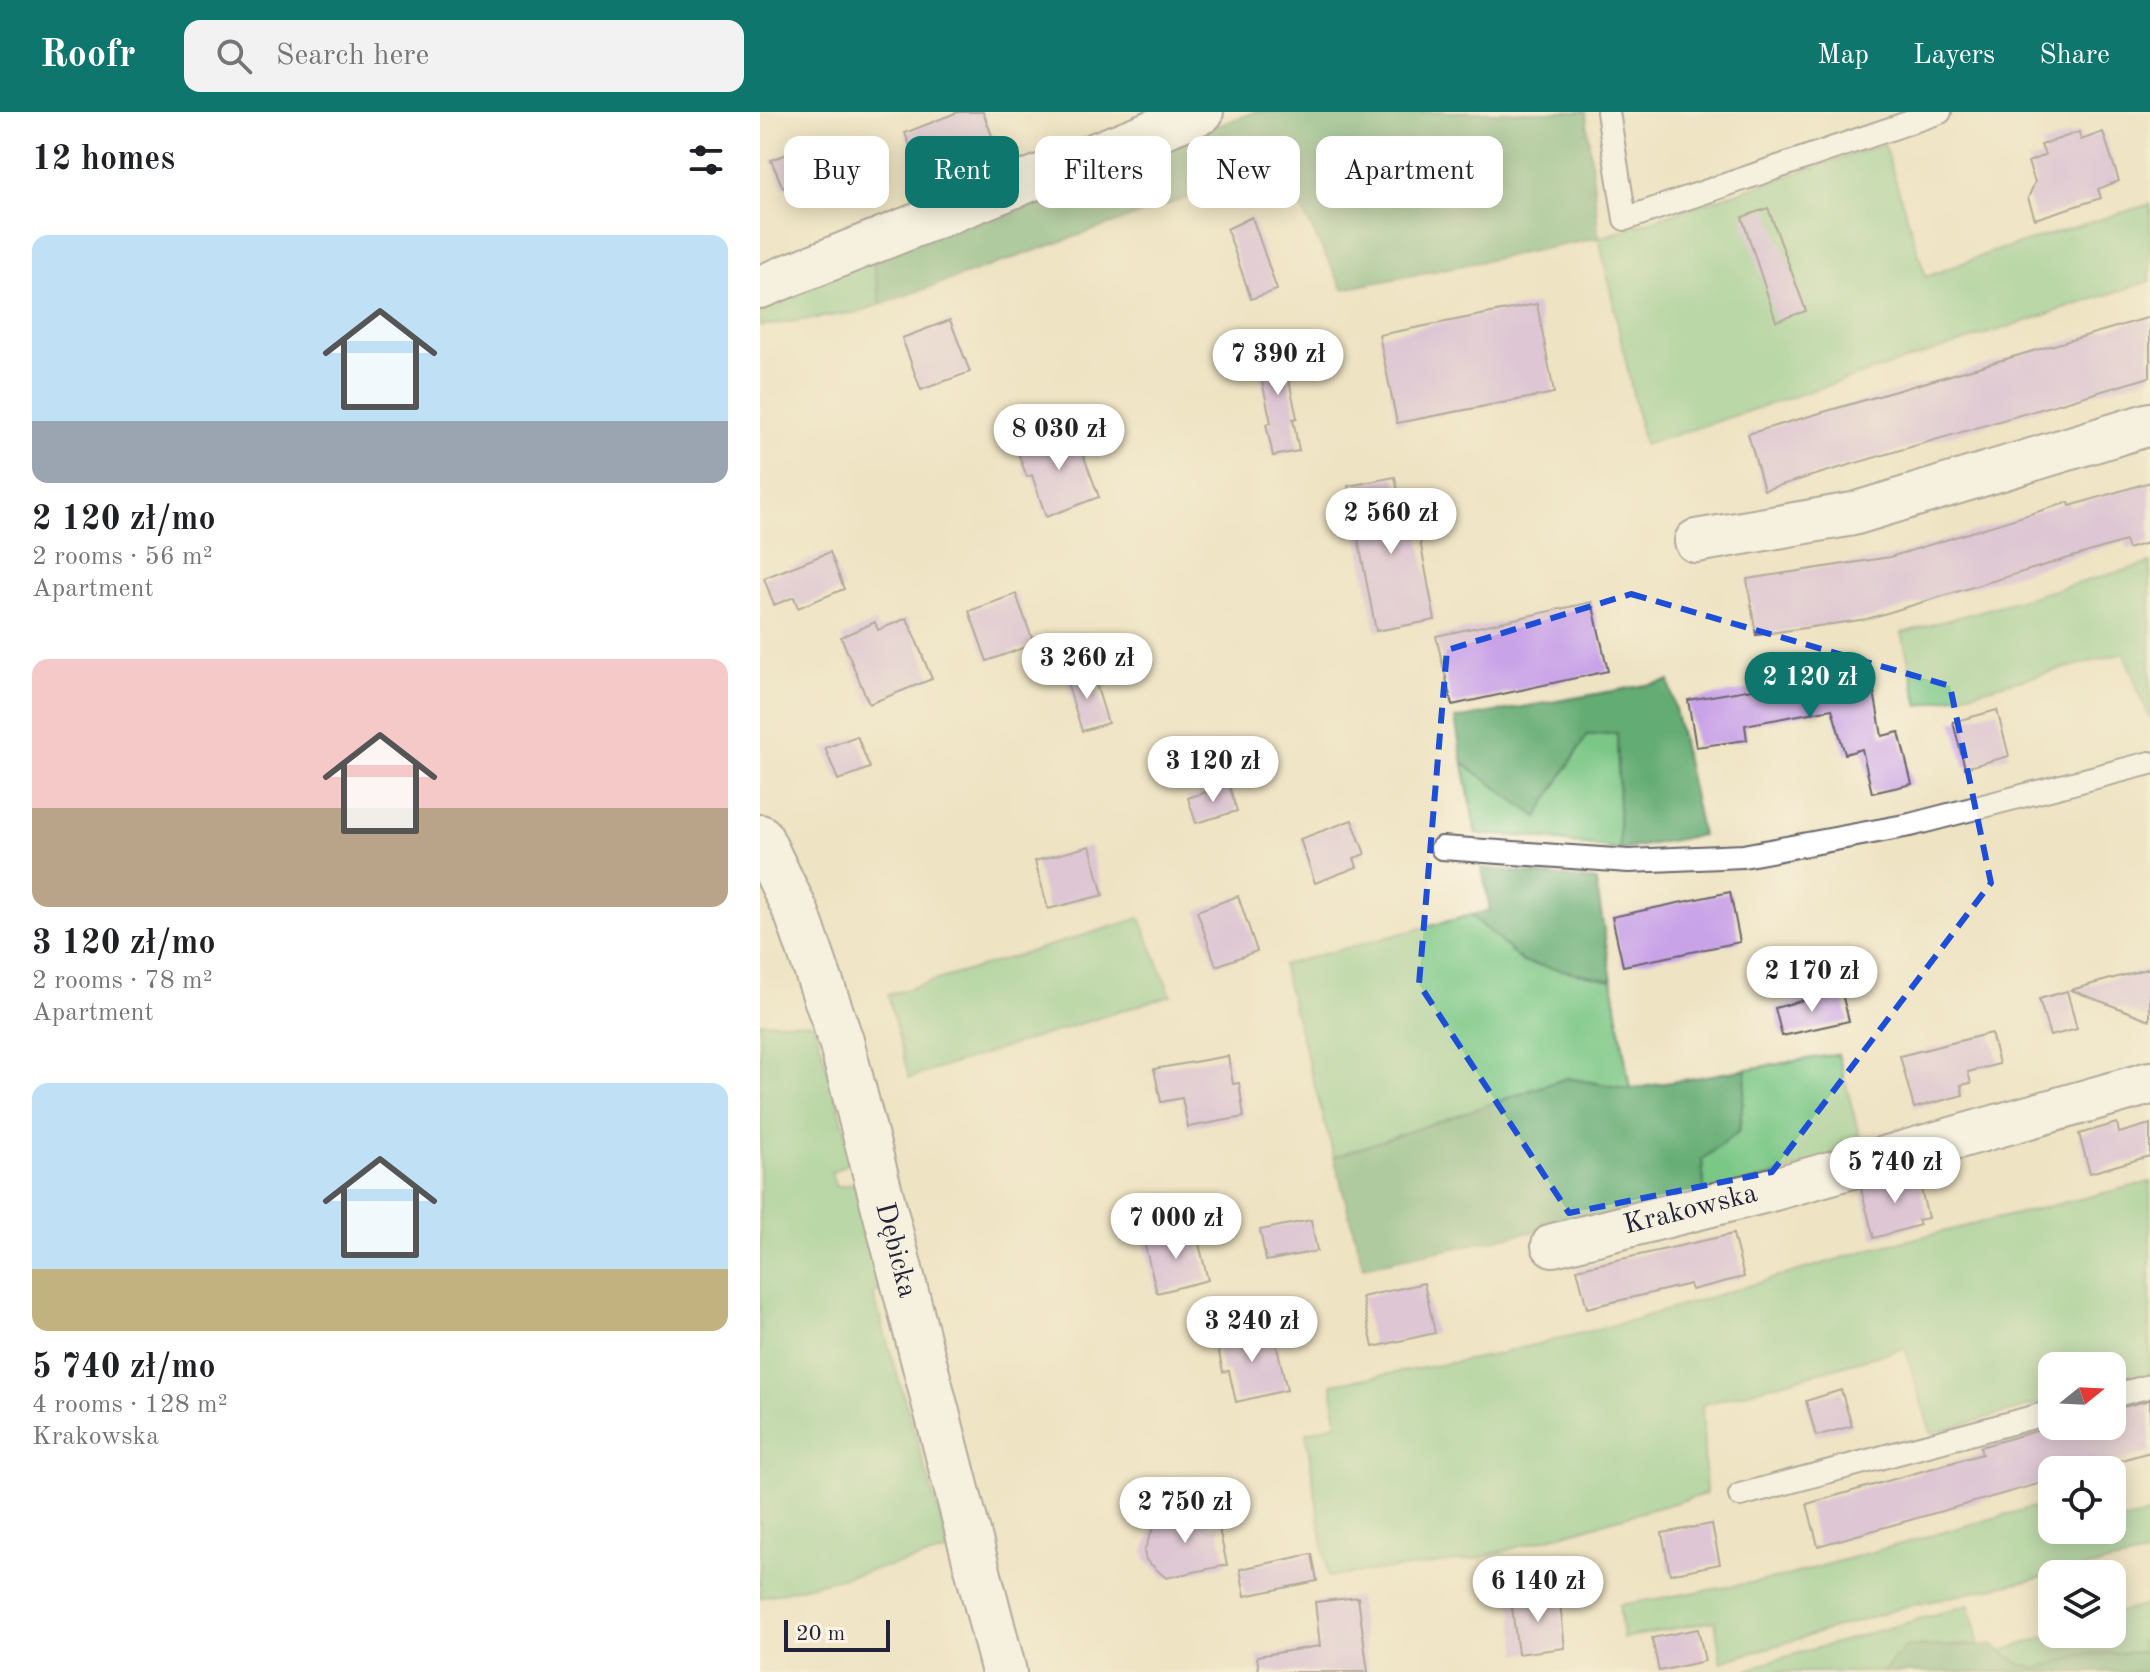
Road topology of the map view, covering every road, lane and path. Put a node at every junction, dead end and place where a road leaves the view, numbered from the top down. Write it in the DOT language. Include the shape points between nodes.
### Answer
graph roads {
  1 [pos="1202,112"];
  2 [pos="1608,112"];
  3 [pos="1940,112"];
  4 [pos="760,287"];
  5 [pos="2150,424"];
  6 [pos="1696,541"];
  7 [pos="2150,763"];
  8 [pos="760,837"];
  9 [pos="1442,848"];
  10 [pos="2150,1083"];
  11 [pos="1553,1245"];
  12 [pos="2150,1386"];
  13 [pos="2126,1392"];
  14 [pos="2038,1416"];
  15 [pos="1740,1495"];
  16 [pos="1004,1672"];
  1 -- 4 [label="street"];
  2 -- 3 [label="lane" via="1625,219"];
  5 -- 6 [label="street" via="1853,514"];
  7 -- 9 [label="lane" via="1910,825 1743,856 1629,861"];
  8 -- 16 [label="street, Dębicka" via="797,914 841,1041"];
  10 -- 11 [label="street, Krakowska"];
  12 -- 13 [label="lane"];
  14 -- 15 [label="lane"];
}
